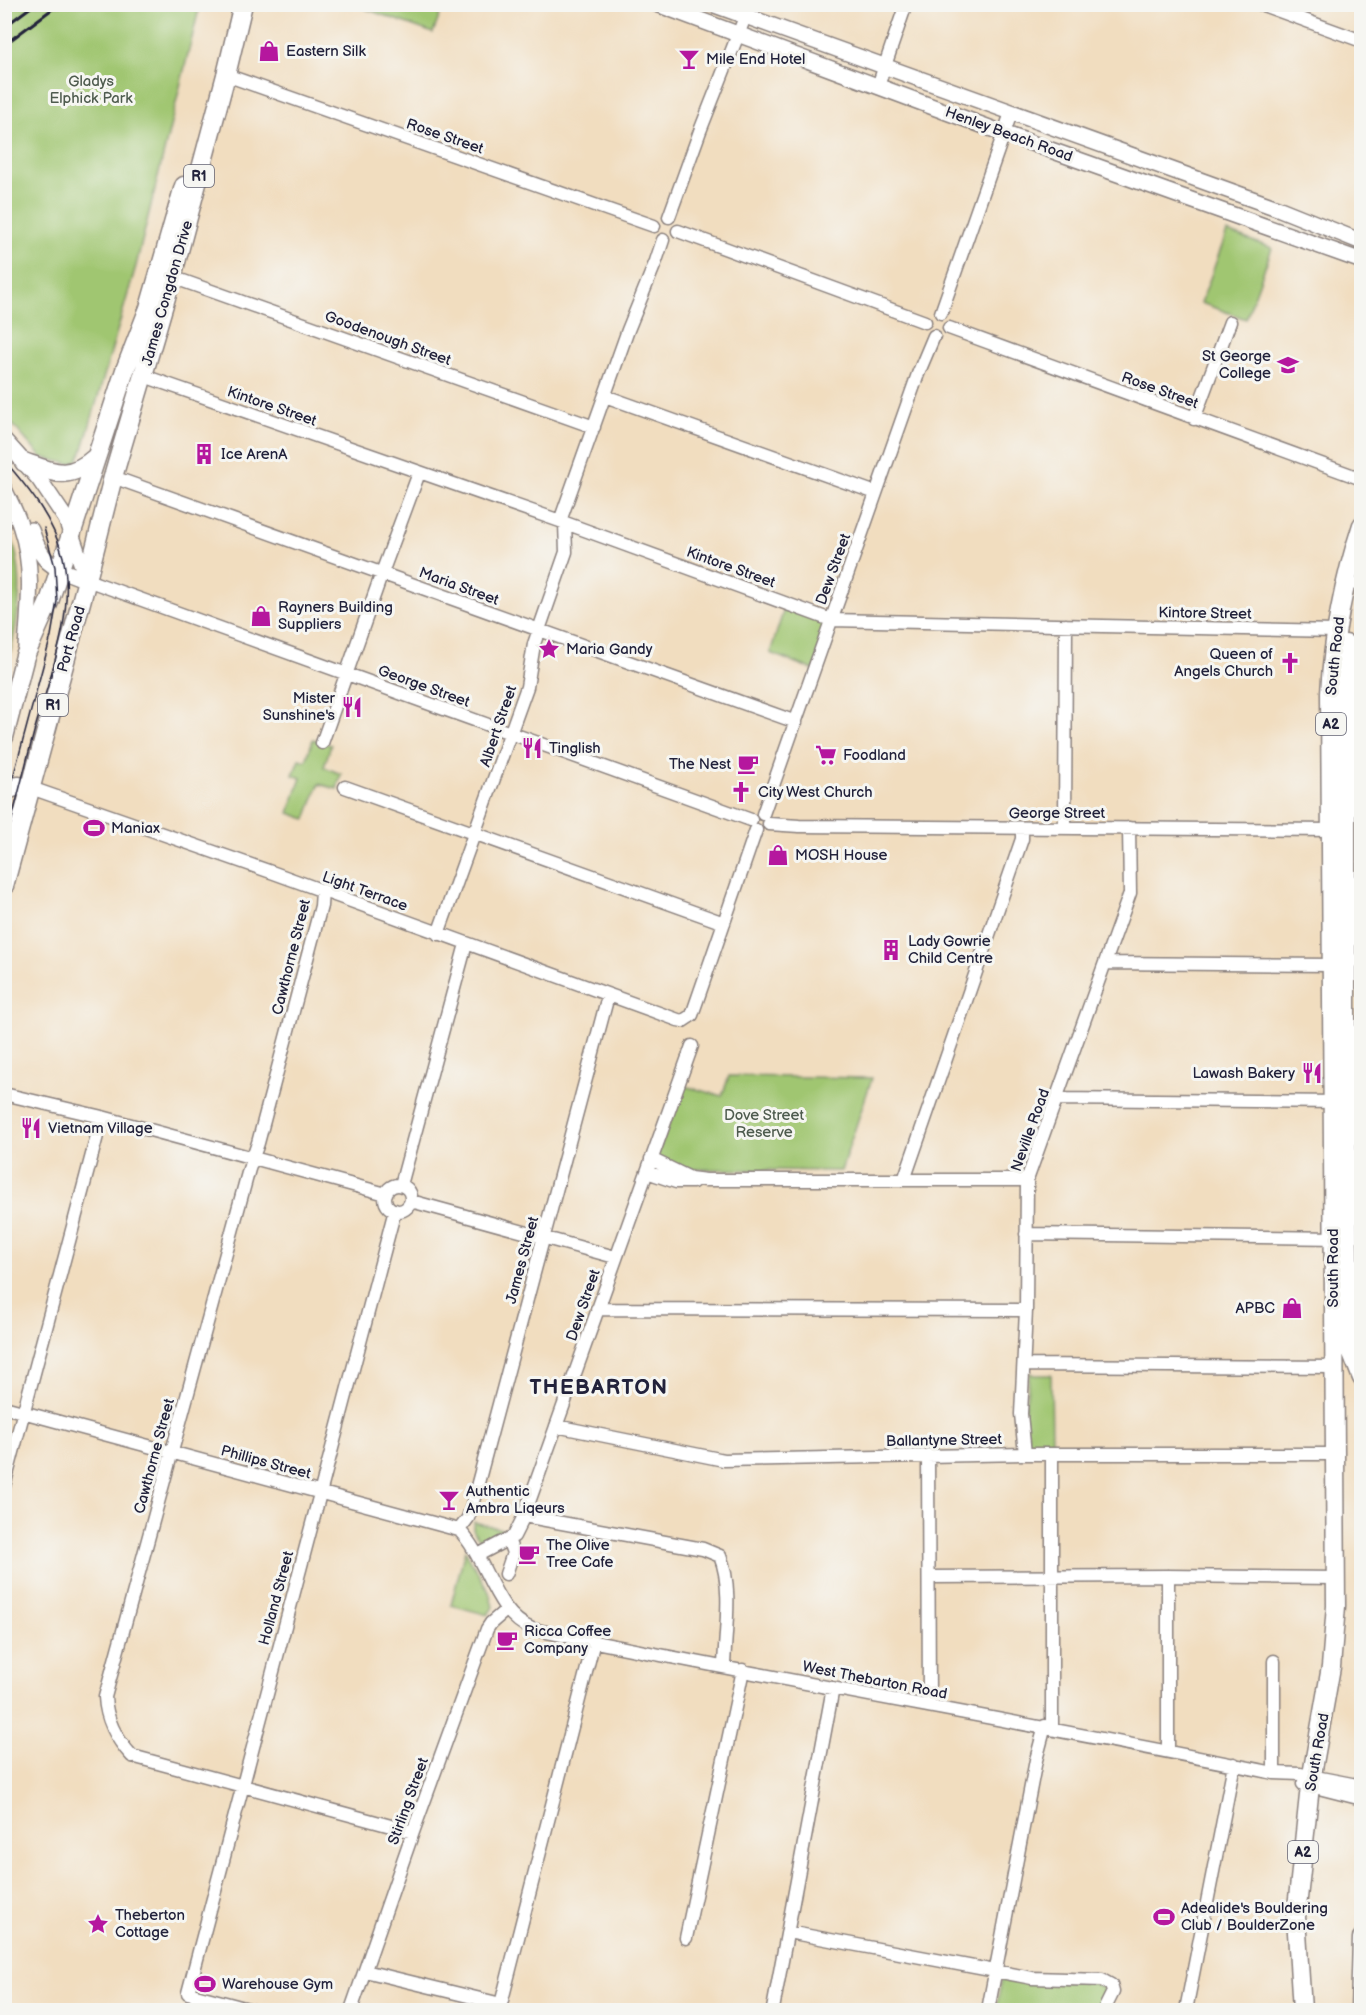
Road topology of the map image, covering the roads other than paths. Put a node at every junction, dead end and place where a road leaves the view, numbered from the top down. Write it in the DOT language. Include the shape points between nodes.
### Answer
graph roads {
  1 [pos="232,4"];
  2 [pos="243,4"];
  3 [pos="657,4"];
  4 [pos="712,4"];
  5 [pos="906,4"];
  6 [pos="1260,4"];
  7 [pos="745,17"];
  8 [pos="738,35"];
  9 [pos="1362,41"];
  10 [pos="884,68"];
  11 [pos="221,74"];
  12 [pos="878,86"];
  13 [pos="1011,113"];
  14 [pos="1003,132"];
  15 [pos="669,217"];
  16 [pos="654,226"];
  17 [pos="678,231"];
  18 [pos="663,240"];
  19 [pos="1362,242"];
  20 [pos="1362,261"];
  21 [pos="165,274"];
  22 [pos="941,313"];
  23 [pos="925,322"];
  24 [pos="1230,322"];
  25 [pos="949,328"];
  26 [pos="934,336"];
  27 [pos="125,370"];
  28 [pos="144,376"];
  29 [pos="605,396"];
  30 [pos="1194,419"];
  31 [pos="594,427"];
  32 [pos="4,440"];
  33 [pos="96,457"];
  34 [pos="24,462"];
  35 [pos="419,473"];
  36 [pos="113,477"];
  37 [pos="1362,479"];
  38 [pos="4,484"];
  39 [pos="4,489"];
  40 [pos="876,493"];
  41 [pos="563,522"];
  42 [pos="1362,525"];
  43 [pos="72,532"];
  44 [pos="1362,564"];
  45 [pos="60,569"];
  46 [pos="381,574"];
  47 [pos="87,580"];
  48 [pos="1359,585"];
  49 [pos="831,620"];
  50 [pos="1066,625"];
  51 [pos="539,631"];
  52 [pos="1336,631"];
  53 [pos="26,656"];
  54 [pos="347,674"];
  55 [pos="796,722"];
  56 [pos="512,733"];
  57 [pos="4,737"];
  58 [pos="322,743"];
  59 [pos="345,787"];
  60 [pos="31,788"];
  61 [pos="4,791"];
  62 [pos="766,819"];
  63 [pos="754,825"];
  64 [pos="1022,828"];
  65 [pos="1065,828"];
  66 [pos="1129,828"];
  67 [pos="1338,830"];
  68 [pos="475,834"];
  69 [pos="4,886"];
  70 [pos="322,891"];
  71 [pos="724,923"];
  72 [pos="438,934"];
  73 [pos="466,944"];
  74 [pos="1346,962"];
  75 [pos="1105,963"];
  76 [pos="608,996"];
  77 [pos="692,1046"];
  78 [pos="4,1094"];
  79 [pos="1057,1099"];
  80 [pos="1339,1102"];
  81 [pos="102,1117"];
  82 [pos="252,1157"];
  83 [pos="651,1159"];
  84 [pos="647,1172"];
  85 [pos="706,1180"];
  86 [pos="904,1180"];
  87 [pos="1027,1180"];
  88 [pos="401,1185"];
  89 [pos="386,1194"];
  90 [pos="411,1201"];
  91 [pos="395,1210"];
  92 [pos="1026,1234"];
  93 [pos="544,1238"];
  94 [pos="1340,1238"];
  95 [pos="615,1257"];
  96 [pos="1348,1278"];
  97 [pos="597,1309"];
  98 [pos="1026,1310"];
  99 [pos="1025,1365"];
  100 [pos="1334,1367"];
  101 [pos="1362,1378"];
  102 [pos="4,1407"];
  103 [pos="24,1412"];
  104 [pos="556,1426"];
  105 [pos="171,1452"];
  106 [pos="1025,1454"];
  107 [pos="1052,1454"];
  108 [pos="1335,1454"];
  109 [pos="928,1455"];
  110 [pos="4,1486"];
  111 [pos="319,1491"];
  112 [pos="524,1516"];
  113 [pos="459,1530"];
  114 [pos="508,1539"];
  115 [pos="478,1555"];
  116 [pos="506,1574"];
  117 [pos="1168,1576"];
  118 [pos="928,1577"];
  119 [pos="1052,1577"];
  120 [pos="1336,1578"];
  121 [pos="506,1610"];
  122 [pos="594,1641"];
  123 [pos="1274,1661"];
  124 [pos="724,1666"];
  125 [pos="743,1670"];
  126 [pos="833,1688"];
  127 [pos="929,1706"];
  128 [pos="1048,1727"];
  129 [pos="1168,1751"];
  130 [pos="1234,1764"];
  131 [pos="1274,1773"];
  132 [pos="1311,1781"];
  133 [pos="1362,1786"];
  134 [pos="242,1787"];
  135 [pos="1362,1799"];
  136 [pos="413,1833"];
  137 [pos="788,1932"];
  138 [pos="686,1938"];
  139 [pos="1362,1938"];
  140 [pos="365,1971"];
  141 [pos="995,1972"];
  142 [pos="773,2009"];
  143 [pos="252,2010"];
  144 [pos="351,2010"];
  145 [pos="988,2010"];
  146 [pos="1104,2010"];
  147 [pos="1186,2010"];
  148 [pos="1302,2010"];
  149 [pos="1360,2010"];
  1 -- 11 [label="highway, James Congdon Drive / R1"];
  2 -- 11 [label="highway, James Congdon Drive / R1"];
  3 -- 8 [label="main road, Henley Beach Road"];
  4 -- 7 [label="main road, Henley Beach Road"];
  5 -- 10 [label="street"];
  6 -- 9 [label="street"];
  7 -- 8 [label="street"];
  7 -- 10 [label="main road, Henley Beach Road"];
  8 -- 12 [label="main road, Henley Beach Road"];
  8 -- 15 [label="street"];
  10 -- 12 [label="street"];
  10 -- 13 [label="main road, Henley Beach Road"];
  11 -- 16 [label="street, Rose Street"];
  11 -- 21 [label="highway, James Congdon Drive / R1"];
  12 -- 14 [label="main road, Henley Beach Road"];
  13 -- 14 [label="street"];
  13 -- 19 [label="main road, Henley Beach Road"];
  14 -- 20 [label="main road, Henley Beach Road"];
  14 -- 22 [label="street"];
  15 -- 16 [label="street" via="659,218"];
  15 -- 17 [label="street"];
  16 -- 18 [label="street" via="656,236"];
  17 -- 18 [label="street" via="671,239"];
  17 -- 23 [label="street"];
  18 -- 29 [label="street"];
  21 -- 27 [label="highway, James Congdon Drive / R1"];
  21 -- 28 [label="highway, James Congdon Drive / R1"];
  21 -- 31 [label="street, Goodenough Street"];
  22 -- 23 [label="street" via="930,315"];
  22 -- 25 [label="street" via="949,320"];
  23 -- 26 [label="street"];
  24 -- 30 [label="street"];
  25 -- 26 [label="street" via="943,336"];
  25 -- 30 [label="street, Rose Street"];
  26 -- 40 [label="street, Dew Street"];
  27 -- 28 [label="highway"];
  27 -- 33 [label="highway, James Congdon Drive / R1"];
  28 -- 35 [label="street, Kintore Street"];
  28 -- 36 [label="highway, James Congdon Drive / R1"];
  29 -- 31 [label="street"];
  29 -- 40 [label="street"];
  30 -- 37 [label="street, Rose Street"];
  31 -- 41 [label="street"];
  32 -- 34 [label="main road"];
  33 -- 34 [label="highway" via="66,474"];
  33 -- 43 [label="highway, James Congdon Drive / R1"];
  34 -- 43 [label="main road"];
  35 -- 41 [label="street, Kintore Street"];
  35 -- 46 [label="street"];
  36 -- 46 [label="street, Maria Street"];
  36 -- 47 [label="highway, James Congdon Drive / R1"];
  38 -- 45 [label="main road" via="22,508 41,557"];
  39 -- 53 [label="main road, Port Road" via="21,529 28,560"];
  40 -- 49 [label="street, Dew Street"];
  41 -- 49 [label="street, Kintore Street"];
  41 -- 51 [label="street, Albert Street" via="566,552"];
  42 -- 52 [label="highway, South Road / A2"];
  43 -- 45 [label="highway, Port Road / R1"];
  43 -- 47 [label="main road"];
  44 -- 48 [label="highway, South Road / A2"];
  45 -- 47 [label="main road"];
  45 -- 53 [label="highway, Port Road / R1"];
  46 -- 51 [label="street, Maria Street"];
  46 -- 54 [label="street"];
  47 -- 54 [label="street, George Street"];
  47 -- 60 [label="highway, Port Road / R1"];
  48 -- 67 [label="highway, South Road / A2" via="1345,653"];
  49 -- 50 [label="street, Kintore Street"];
  49 -- 55 [label="street, Dew Street"];
  50 -- 52 [label="street, Kintore Street"];
  50 -- 65 [label="street"];
  51 -- 55 [label="street, Maria Street"];
  51 -- 56 [label="street, Albert Street"];
  52 -- 67 [label="highway, South Road / A2" via="1330,693"];
  53 -- 57 [label="highway, Port Road / R1"];
  54 -- 56 [label="street, George Street"];
  54 -- 58 [label="street"];
  55 -- 62 [label="street, Dew Street"];
  56 -- 63 [label="street, George Street"];
  56 -- 68 [label="street, Albert Street"];
  59 -- 68 [label="street"];
  60 -- 61 [label="highway" via="18,786"];
  60 -- 69 [label="highway, Port Road / R1"];
  60 -- 70 [label="street, Light Terrace"];
  62 -- 63 [label="street" via="757,814"];
  62 -- 64 [label="street, George Street" via="799,826"];
  63 -- 71 [label="street"];
  64 -- 65 [label="street, George Street"];
  64 -- 86 [label="street" via="1022,839"];
  65 -- 66 [label="street, George Street"];
  66 -- 67 [label="street, George Street"];
  66 -- 75 [label="street, Neville Road" via="1130,893"];
  67 -- 74 [label="highway, South Road / A2"];
  68 -- 71 [label="street"];
  68 -- 72 [label="street, Albert Street"];
  70 -- 72 [label="street, Light Terrace"];
  70 -- 82 [label="street, Cawthorne Street"];
  71 -- 76 [label="street, Light Terrace" via="688,1019 678,1020"];
  72 -- 73 [label="street, Light Terrace"];
  73 -- 76 [label="street, Light Terrace"];
  73 -- 88 [label="street"];
  74 -- 75 [label="street"];
  74 -- 80 [label="highway, South Road / A2"];
  75 -- 79 [label="street, Neville Road"];
  76 -- 93 [label="street, James Street"];
  77 -- 83 [label="street, Dew Street"];
  78 -- 81 [label="street"];
  79 -- 80 [label="street"];
  79 -- 87 [label="street, Neville Road"];
  80 -- 94 [label="highway, South Road / A2"];
  81 -- 82 [label="street"];
  81 -- 103 [label="street"];
  82 -- 89 [label="street"];
  82 -- 105 [label="street, Cawthorne Street"];
  83 -- 84 [label="street, Dew Street"];
  83 -- 85 [label="street" via="690,1178"];
  84 -- 85 [label="street" via="676,1182"];
  84 -- 95 [label="street, Dew Street"];
  85 -- 86 [label="street"];
  86 -- 87 [label="street"];
  87 -- 92 [label="street, Neville Road"];
  88 -- 89 [label="street" via="389,1188"];
  88 -- 90 [label="street" via="411,1194"];
  89 -- 91 [label="street" via="385,1201"];
  90 -- 91 [label="street" via="408,1207"];
  90 -- 93 [label="street"];
  91 -- 111 [label="street, Holland Street"];
  92 -- 94 [label="street"];
  92 -- 98 [label="street, Neville Road"];
  93 -- 95 [label="street"];
  93 -- 113 [label="street, James Street" via="468,1518"];
  94 -- 96 [label="highway, South Road / A2"];
  95 -- 97 [label="street, Dew Street"];
  96 -- 100 [label="highway, South Road / A2"];
  96 -- 101 [label="highway, South Road / A2" via="1350,1348"];
  97 -- 98 [label="street"];
  97 -- 104 [label="street, Dew Street"];
  98 -- 99 [label="street, Neville Road"];
  99 -- 100 [label="street"];
  99 -- 106 [label="street, Neville Road" via="1021,1414"];
  100 -- 108 [label="highway, South Road / A2"];
  102 -- 103 [label="street, Phillips Street"];
  103 -- 105 [label="street, Phillips Street"];
  103 -- 110 [label="street"];
  104 -- 109 [label="street, Ballantyne Street" via="724,1460"];
  104 -- 112 [label="street, Dew Street"];
  105 -- 111 [label="street, Phillips Street"];
  105 -- 134 [label="street, Cawthorne Street" via="105,1697 106,1714 132,1756"];
  106 -- 107 [label="street, Ballantyne Street"];
  106 -- 109 [label="street, Ballantyne Street"];
  107 -- 108 [label="street, Ballantyne Street"];
  107 -- 119 [label="street"];
  108 -- 120 [label="highway, South Road / A2"];
  109 -- 118 [label="street"];
  111 -- 113 [label="street, Phillips Street"];
  111 -- 134 [label="street, Holland Street"];
  112 -- 114 [label="street, Dew Street" via="514,1536"];
  112 -- 124 [label="street" via="703,1549 720,1556 726,1570"];
  113 -- 115 [label="street"];
  114 -- 115 [label="street, Dew Street"];
  114 -- 116 [label="street" via="513,1553"];
  115 -- 121 [label="street, West Thebarton Road"];
  117 -- 119 [label="street"];
  117 -- 120 [label="street"];
  117 -- 129 [label="street"];
  118 -- 119 [label="street"];
  118 -- 127 [label="street"];
  119 -- 128 [label="street"];
  120 -- 132 [label="highway, South Road / A2" via="1331,1667"];
  121 -- 122 [label="street, West Thebarton Road" via="532,1629"];
  121 -- 136 [label="street, Stirling Street" via="488,1629"];
  122 -- 124 [label="street, West Thebarton Road"];
  122 -- 140 [label="street" via="501,2004"];
  123 -- 131 [label="street"];
  124 -- 125 [label="street, West Thebarton Road"];
  125 -- 126 [label="street, West Thebarton Road"];
  125 -- 138 [label="street"];
  126 -- 127 [label="street, West Thebarton Road"];
  126 -- 137 [label="street"];
  127 -- 128 [label="street, West Thebarton Road"];
  128 -- 129 [label="street, West Thebarton Road"];
  128 -- 141 [label="street" via="1036,1760"];
  129 -- 130 [label="street, West Thebarton Road"];
  130 -- 131 [label="street, West Thebarton Road"];
  130 -- 147 [label="street"];
  131 -- 132 [label="street, West Thebarton Road"];
  132 -- 133 [label="street, West Thebarton Road"];
  132 -- 135 [label="street, West Thebarton Road"];
  132 -- 148 [label="highway, South Road / A2" via="1296,1917"];
  134 -- 136 [label="street"];
  134 -- 143 [label="street, Holland Street" via="188,1993"];
  136 -- 140 [label="street, Stirling Street"];
  137 -- 141 [label="street"];
  137 -- 142 [label="street"];
  139 -- 149 [label="highway"];
  140 -- 144 [label="street, Stirling Street"];
  141 -- 145 [label="street"];
  141 -- 146 [label="street" via="1106,1981 1113,1992"];
}
